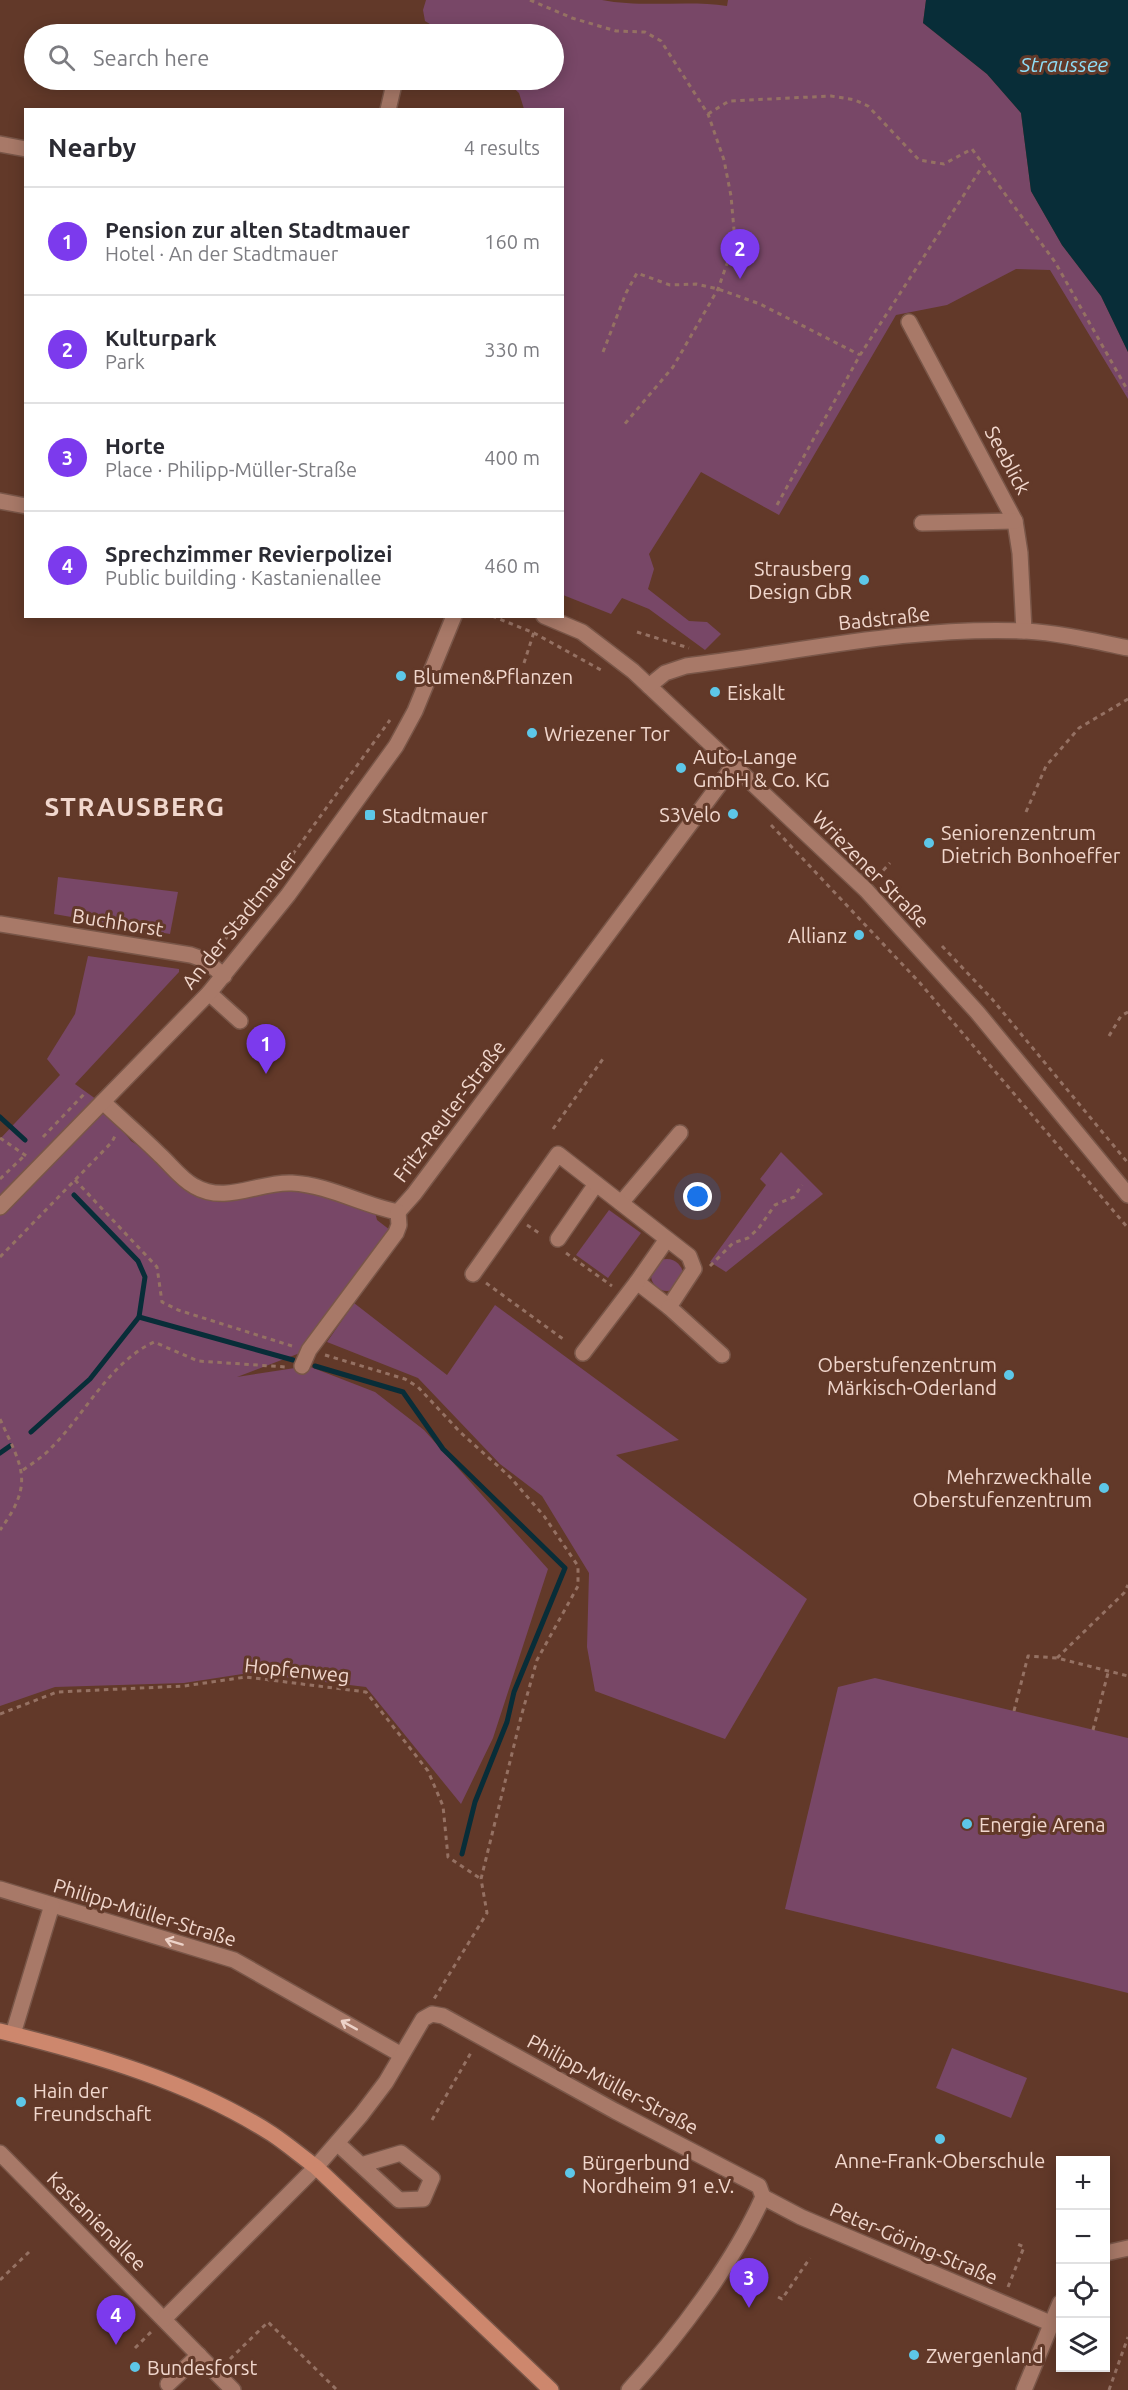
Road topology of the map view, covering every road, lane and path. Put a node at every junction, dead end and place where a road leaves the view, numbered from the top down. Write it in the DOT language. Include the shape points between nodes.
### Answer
graph roads {
  1 [pos="530,0"];
  2 [pos="393,90"];
  3 [pos="388,108"];
  4 [pos="708,114"];
  5 [pos="0,144"];
  6 [pos="24,149"];
  7 [pos="982,167"];
  8 [pos="718,289"];
  9 [pos="909,322"];
  10 [pos="603,352"];
  11 [pos="860,355"];
  12 [pos="1128,390"];
  13 [pos="623,426"];
  14 [pos="0,501"];
  15 [pos="777,505"];
  16 [pos="24,506"];
  17 [pos="1015,521"];
  18 [pos="922,523"];
  19 [pos="453,618"];
  20 [pos="497,618"];
  21 [pos="548,618"];
  22 [pos="1024,631"];
  23 [pos="637,632"];
  24 [pos="532,637"];
  25 [pos="1128,648"];
  26 [pos="699,652"];
  27 [pos="524,663"];
  28 [pos="608,674"];
  29 [pos="649,686"];
  30 [pos="1128,699"];
  31 [pos="394,714"];
  32 [pos="734,765"];
  33 [pos="1026,812"];
  34 [pos="770,823"];
  35 [pos="0,924"];
  36 [pos="220,946"];
  37 [pos="224,976"];
  38 [pos="209,993"];
  39 [pos="1128,1012"];
  40 [pos="240,1021"];
  41 [pos="1110,1036"];
  42 [pos="605,1056"];
  43 [pos="103,1102"];
  44 [pos="122,1119"];
  45 [pos="553,1129"];
  46 [pos="680,1133"];
  47 [pos="0,1138"];
  48 [pos="21,1150"];
  49 [pos="75,1180"];
  50 [pos="596,1184"];
  51 [pos="802,1185"];
  52 [pos="1128,1195"];
  53 [pos="621,1203"];
  54 [pos="0,1208"];
  55 [pos="398,1212"];
  56 [pos="514,1215"];
  57 [pos="1128,1227"];
  58 [pos="667,1239"];
  59 [pos="556,1243"];
  60 [pos="0,1257"];
  61 [pos="694,1269"];
  62 [pos="473,1274"];
  63 [pos="637,1282"];
  64 [pos="627,1296"];
  65 [pos="669,1306"];
  66 [pos="563,1339"];
  67 [pos="583,1353"];
  68 [pos="722,1355"];
  69 [pos="305,1359"];
  70 [pos="0,1419"];
  71 [pos="23,1470"];
  72 [pos="0,1530"];
  73 [pos="1128,1585"];
  74 [pos="1057,1658"];
  75 [pos="1108,1673"];
  76 [pos="1128,1676"];
  77 [pos="1014,1711"];
  78 [pos="0,1714"];
  79 [pos="1093,1730"];
  80 [pos="481,1879"];
  81 [pos="0,1889"];
  82 [pos="52,1905"];
  83 [pos="432,2014"];
  84 [pos="7,2033"];
  85 [pos="480,2037"];
  86 [pos="400,2054"];
  87 [pos="432,2120"];
  88 [pos="337,2143"];
  89 [pos="0,2153"];
  90 [pos="361,2165"];
  91 [pos="316,2167"];
  92 [pos="763,2198"];
  93 [pos="1015,2243"];
  94 [pos="1128,2248"];
  95 [pos="1110,2251"];
  96 [pos="29,2252"];
  97 [pos="810,2258"];
  98 [pos="0,2280"];
  99 [pos="778,2297"];
  100 [pos="1001,2302"];
  101 [pos="1056,2311"];
  102 [pos="164,2319"];
  103 [pos="1050,2323"];
  104 [pos="1128,2337"];
  105 [pos="135,2348"];
  106 [pos="199,2355"];
  107 [pos="230,2359"];
  108 [pos="168,2384"];
  109 [pos="233,2390"];
  110 [pos="337,2390"];
  111 [pos="551,2390"];
  112 [pos="629,2390"];
  113 [pos="1024,2390"];
  114 [pos="1109,2390"];
  1 -- 4 [label="path" via="572,18 616,31 645,32 662,41"];
  2 -- 3 [label="street"];
  4 -- 7 [label="path" via="729,101 831,96 855,100 868,106 919,160 944,164 972,149"];
  4 -- 8 [label="path" via="724,160 735,240"];
  5 -- 6 [label="street"];
  7 -- 11 [label="path"];
  7 -- 12 [label="path" via="1055,262"];
  8 -- 10 [label="path" via="696,284 670,285 637,273"];
  8 -- 11 [label="path" via="760,304"];
  8 -- 13 [label="path" via="674,367"];
  9 -- 17 [label="street, Seeblick"];
  11 -- 15 [label="path"];
  14 -- 16 [label="street"];
  17 -- 18 [label="street"];
  17 -- 22 [label="street, Seeblick"];
  19 -- 37 [label="street, An der Stadtmauer" via="415,711 396,746"];
  20 -- 28 [label="path" via="534,633"];
  21 -- 29 [label="street, Wriezener Straße" via="592,638"];
  22 -- 25 [label="street, Badstraße"];
  22 -- 29 [label="street, Badstraße" via="918,633 841,642 686,666 665,673"];
  23 -- 26 [label="path"];
  24 -- 27 [label="path"];
  29 -- 32 [label="street, Wriezener Straße"];
  30 -- 33 [label="path" via="1079,728 1046,766"];
  31 -- 36 [label="path" via="285,865"];
  32 -- 52 [label="street, Wriezener Straße" via="866,890 928,956"];
  32 -- 55 [label="street, Fritz-Reuter-Straße"];
  34 -- 57 [label="path" via="899,959"];
  35 -- 37 [label="street, Buchhorst" via="191,955 205,960"];
  37 -- 38 [label="street, An der Stadtmauer"];
  38 -- 40 [label="street"];
  38 -- 43 [label="street, An der Stadtmauer"];
  39 -- 41 [label="path" via="1120,1016"];
  42 -- 45 [label="path"];
  43 -- 44 [label="street, Fritz-Reuter-Straße"];
  43 -- 54 [label="street, An der Stadtmauer"];
  44 -- 49 [label="path" via="112,1142"];
  44 -- 55 [label="street, Fritz-Reuter-Straße" via="194,1186 214,1194 293,1183"];
  46 -- 53 [label="street"];
  47 -- 48 [label="path"];
  49 -- 60 [label="path"];
  49 -- 69 [label="path" via="157,1267 162,1302"];
  50 -- 53 [label="street"];
  50 -- 56 [label="street" via="558,1154"];
  50 -- 59 [label="street"];
  51 -- 61 [label="path" via="794,1197 775,1205 748,1238 733,1243 714,1265"];
  53 -- 58 [label="street"];
  55 -- 69 [label="street" via="396,1233"];
  56 -- 59 [label="path"];
  56 -- 62 [label="street"];
  58 -- 61 [label="street" via="689,1256"];
  58 -- 63 [label="street"];
  59 -- 64 [label="path"];
  61 -- 65 [label="street"];
  62 -- 66 [label="path"];
  63 -- 64 [label="street"];
  63 -- 65 [label="street"];
  64 -- 67 [label="street"];
  65 -- 68 [label="street"];
  69 -- 71 [label="path" via="290,1368 215,1364 198,1362 154,1342 141,1347 104,1383 52,1448"];
  69 -- 80 [label="path" via="364,1365 418,1387 510,1477 544,1516 578,1566 578,1587 537,1660"];
  70 -- 71 [label="path"];
  71 -- 72 [label="path" via="12,1514"];
  73 -- 74 [label="path"];
  74 -- 75 [label="path"];
  74 -- 77 [label="path" via="1028,1656"];
  75 -- 76 [label="path"];
  75 -- 79 [label="path"];
  78 -- 80 [label="path, Hopfenweg" via="57,1692 184,1686 246,1677 366,1692 428,1771 443,1806 448,1857"];
  80 -- 83 [label="path" via="487,1913 428,2006"];
  81 -- 82 [label="street, Philipp-Müller-Straße"];
  82 -- 84 [label="street"];
  86 -- 82 [label="street, Philipp-Müller-Straße, one-way" via="234,1960"];
  83 -- 85 [label="street, Philipp-Müller-Straße"];
  83 -- 86 [label="street" via="423,2019"];
  84 -- 91 [label="main road" via="100,2059 199,2095 273,2134"];
  85 -- 87 [label="path"];
  85 -- 92 [label="street, Philipp-Müller-Straße" via="759,2186"];
  86 -- 88 [label="street" via="386,2082"];
  88 -- 90 [label="street"];
  88 -- 91 [label="street"];
  89 -- 102 [label="street, Kastanienallee"];
  91 -- 102 [label="street"];
  91 -- 111 [label="main road"];
  92 -- 100 [label="street, Peter-Göring-Straße"];
  92 -- 112 [label="street" via="676,2335"];
  93 -- 100 [label="path" via="1024,2247"];
  94 -- 95 [label="street"];
  96 -- 98 [label="path"];
  97 -- 99 [label="path" via="782,2299"];
  100 -- 103 [label="street, Peter-Göring-Straße"];
  101 -- 103 [label="street"];
  102 -- 105 [label="path"];
  102 -- 106 [label="street, Kastanienallee"];
  103 -- 113 [label="street"];
  104 -- 114 [label="path"];
  106 -- 108 [label="street"];
  106 -- 109 [label="street, Kastanienallee"];
  107 -- 110 [label="path" via="268,2322"];
}
